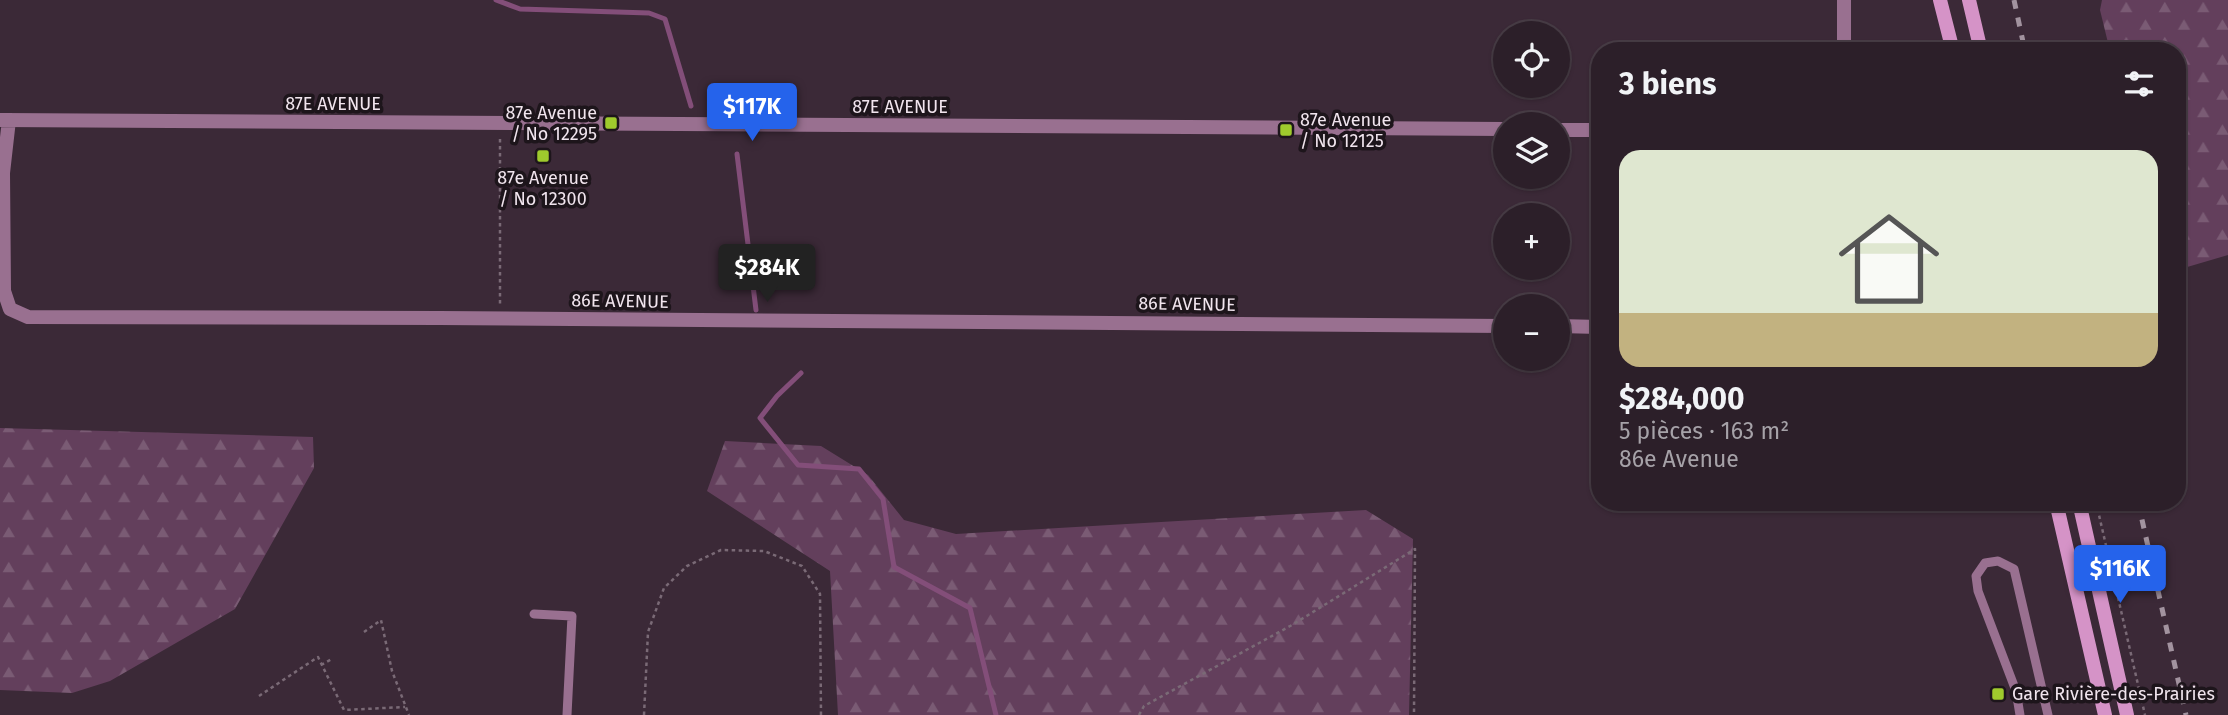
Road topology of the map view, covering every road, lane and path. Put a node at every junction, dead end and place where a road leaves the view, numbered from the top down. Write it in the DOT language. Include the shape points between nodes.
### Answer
graph roads {
  1 [pos="1844,0"];
  2 [pos="1940,0"];
  3 [pos="1969,0"];
  4 [pos="1844,42"];
  5 [pos="1951,42"];
  6 [pos="1979,42"];
  7 [pos="5,120"];
  8 [pos="500,124"];
  9 [pos="1493,130"];
  10 [pos="1570,130"];
  11 [pos="1591,130"];
  12 [pos="500,318"];
  13 [pos="1493,326"];
  14 [pos="1570,326"];
  15 [pos="1591,327"];
  16 [pos="2058,511"];
  17 [pos="2081,511"];
  18 [pos="2098,511"];
  19 [pos="534,614"];
  20 [pos="364,632"];
  21 [pos="332,659"];
  22 [pos="321,665"];
  23 [pos="259,696"];
  24 [pos="405,707"];
  25 [pos="407,715"];
  26 [pos="566,715"];
  27 [pos="643,715"];
  28 [pos="821,715"];
  29 [pos="1139,715"];
  30 [pos="1413,715"];
  31 [pos="2020,715"];
  32 [pos="2048,715"];
  33 [pos="2105,715"];
  34 [pos="2127,715"];
  35 [pos="2144,715"];
  1 -- 4 [label="street"];
  2 -- 5 [label="street"];
  3 -- 6 [label="street"];
  7 -- 8 [label="street, 87E AVENUE"];
  7 -- 12 [label="street, 86E AVENUE" via="4,291 10,309 28,317"];
  8 -- 9 [label="street, 87E AVENUE"];
  8 -- 12 [label="path"];
  10 -- 11 [label="street"];
  12 -- 13 [label="street, 86E AVENUE"];
  14 -- 15 [label="street"];
  16 -- 33 [label="street"];
  17 -- 34 [label="street"];
  18 -- 35 [label="path"];
  19 -- 26 [label="lane" via="572,616"];
  20 -- 24 [label="path" via="381,620"];
  21 -- 22 [label="path"];
  22 -- 23 [label="path" via="317,657"];
  22 -- 24 [label="path" via="344,710"];
  24 -- 25 [label="path"];
  27 -- 28 [label="path" via="648,632 664,588 687,566 721,550 764,551 802,566 820,594"];
  29 -- 30 [label="path" via="1144,706 1292,625 1415,549"];
  31 -- 32 [label="lane" via="2016,691 1978,591 1976,576 1985,563 1998,561 2014,569"];
}
